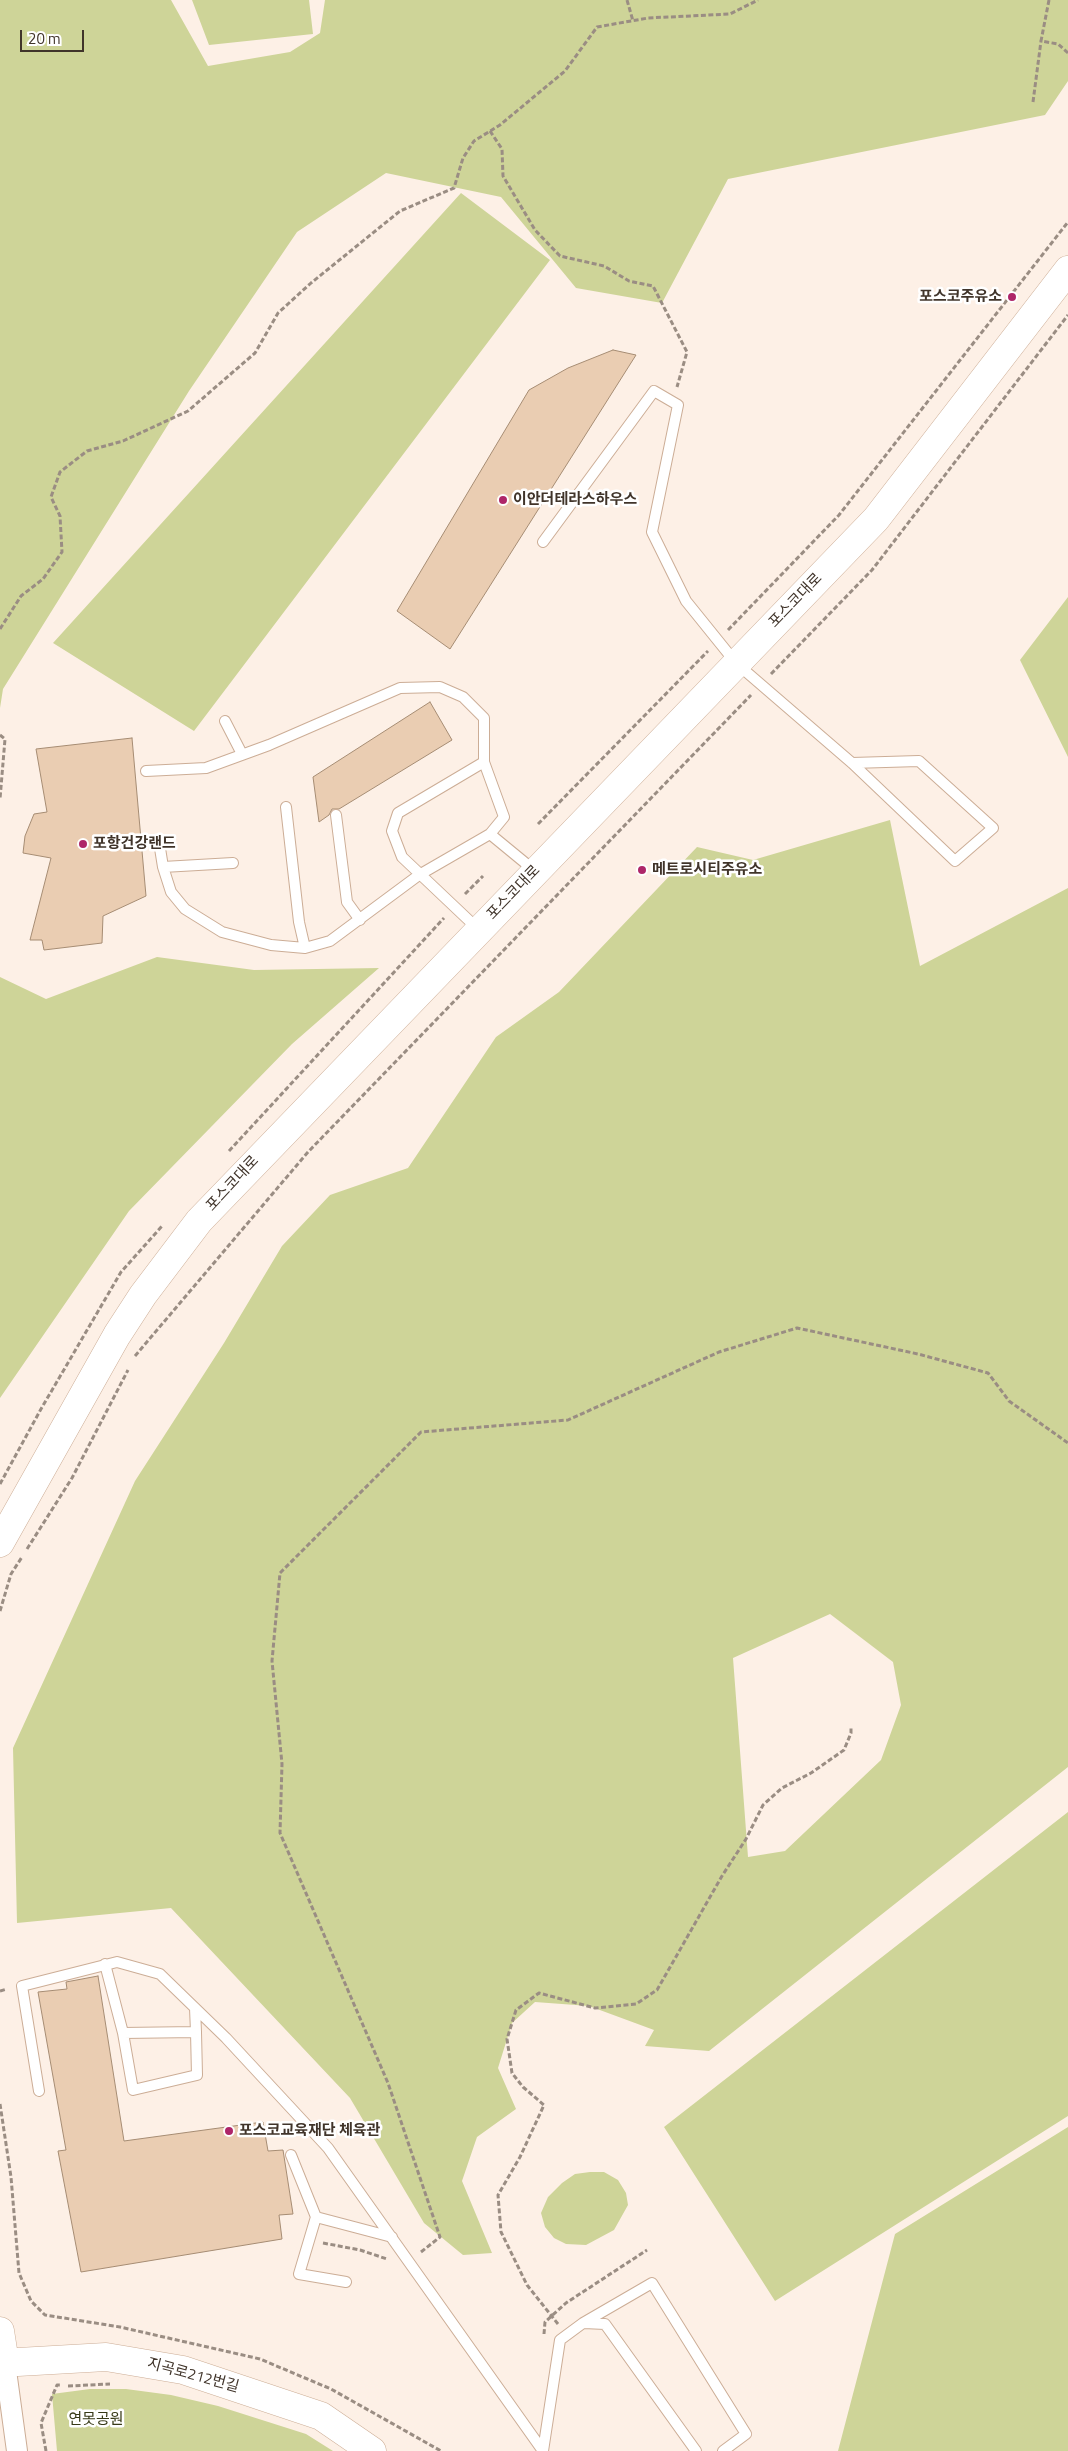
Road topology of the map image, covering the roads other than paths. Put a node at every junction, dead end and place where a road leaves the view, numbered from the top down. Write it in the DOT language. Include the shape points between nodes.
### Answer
graph roads {
  1 [pos="1068,270"];
  2 [pos="542,542"];
  3 [pos="736,663"];
  4 [pos="225,722"];
  5 [pos="242,754"];
  6 [pos="484,762"];
  7 [pos="852,762"];
  8 [pos="146,771"];
  9 [pos="286,807"];
  10 [pos="336,815"];
  11 [pos="490,834"];
  12 [pos="159,842"];
  13 [pos="233,863"];
  14 [pos="163,868"];
  15 [pos="535,871"];
  16 [pos="419,875"];
  17 [pos="360,920"];
  18 [pos="478,930"];
  19 [pos="304,948"];
  20 [pos="0,1543"];
  21 [pos="105,1964"];
  22 [pos="195,2008"];
  23 [pos="196,2032"];
  24 [pos="123,2033"];
  25 [pos="39,2091"];
  26 [pos="291,2155"];
  27 [pos="316,2217"];
  28 [pos="392,2237"];
  29 [pos="346,2282"];
  30 [pos="583,2323"];
  31 [pos="0,2331"];
  32 [pos="2,2363"];
  33 [pos="17,2451"];
  34 [pos="372,2451"];
  35 [pos="543,2451"];
  36 [pos="696,2451"];
  37 [pos="723,2451"];
  1 -- 3 [label="main road, 포스코대로" via="876,519"];
  2 -- 3 [label="lane" via="654,391 678,405 652,532 686,602"];
  3 -- 7 [label="lane"];
  3 -- 15 [label="main road, 포스코대로"];
  4 -- 5 [label="lane"];
  5 -- 6 [label="lane" via="400,688 440,687 463,697 484,718"];
  5 -- 8 [label="lane" via="206,768"];
  6 -- 11 [label="lane" via="504,817"];
  6 -- 16 [label="lane" via="398,813 392,831 402,857"];
  7 -- 7 [label="lane" via="955,861 993,828 919,762"];
  9 -- 19 [label="lane"];
  10 -- 17 [label="lane" via="347,902"];
  11 -- 15 [label="lane"];
  11 -- 16 [label="lane"];
  12 -- 14 [label="lane"];
  13 -- 14 [label="lane"];
  14 -- 19 [label="lane" via="171,892 185,909 222,932 271,945"];
  15 -- 18 [label="main road, 포스코대로"];
  16 -- 17 [label="lane"];
  16 -- 18 [label="lane"];
  17 -- 19 [label="lane" via="330,942"];
  18 -- 20 [label="main road, 포스코대로" via="199,1221 117,1334"];
  21 -- 22 [label="lane" via="117,1962 160,1974"];
  21 -- 24 [label="lane"];
  21 -- 25 [label="lane" via="22,1986"];
  22 -- 23 [label="lane"];
  22 -- 28 [label="lane" via="328,2148"];
  23 -- 24 [label="lane"];
  23 -- 24 [label="lane" via="197,2075 134,2090"];
  26 -- 27 [label="lane"];
  27 -- 28 [label="lane"];
  27 -- 29 [label="lane" via="299,2274"];
  28 -- 35 [label="lane"];
  30 -- 35 [label="lane" via="560,2340"];
  30 -- 36 [label="lane" via="605,2324"];
  30 -- 37 [label="lane" via="652,2283 746,2434"];
  31 -- 32 [label="main road"];
  32 -- 33 [label="street"];
  32 -- 34 [label="main road, 지곡로212번길" via="106,2357 183,2370 321,2416"];
}
